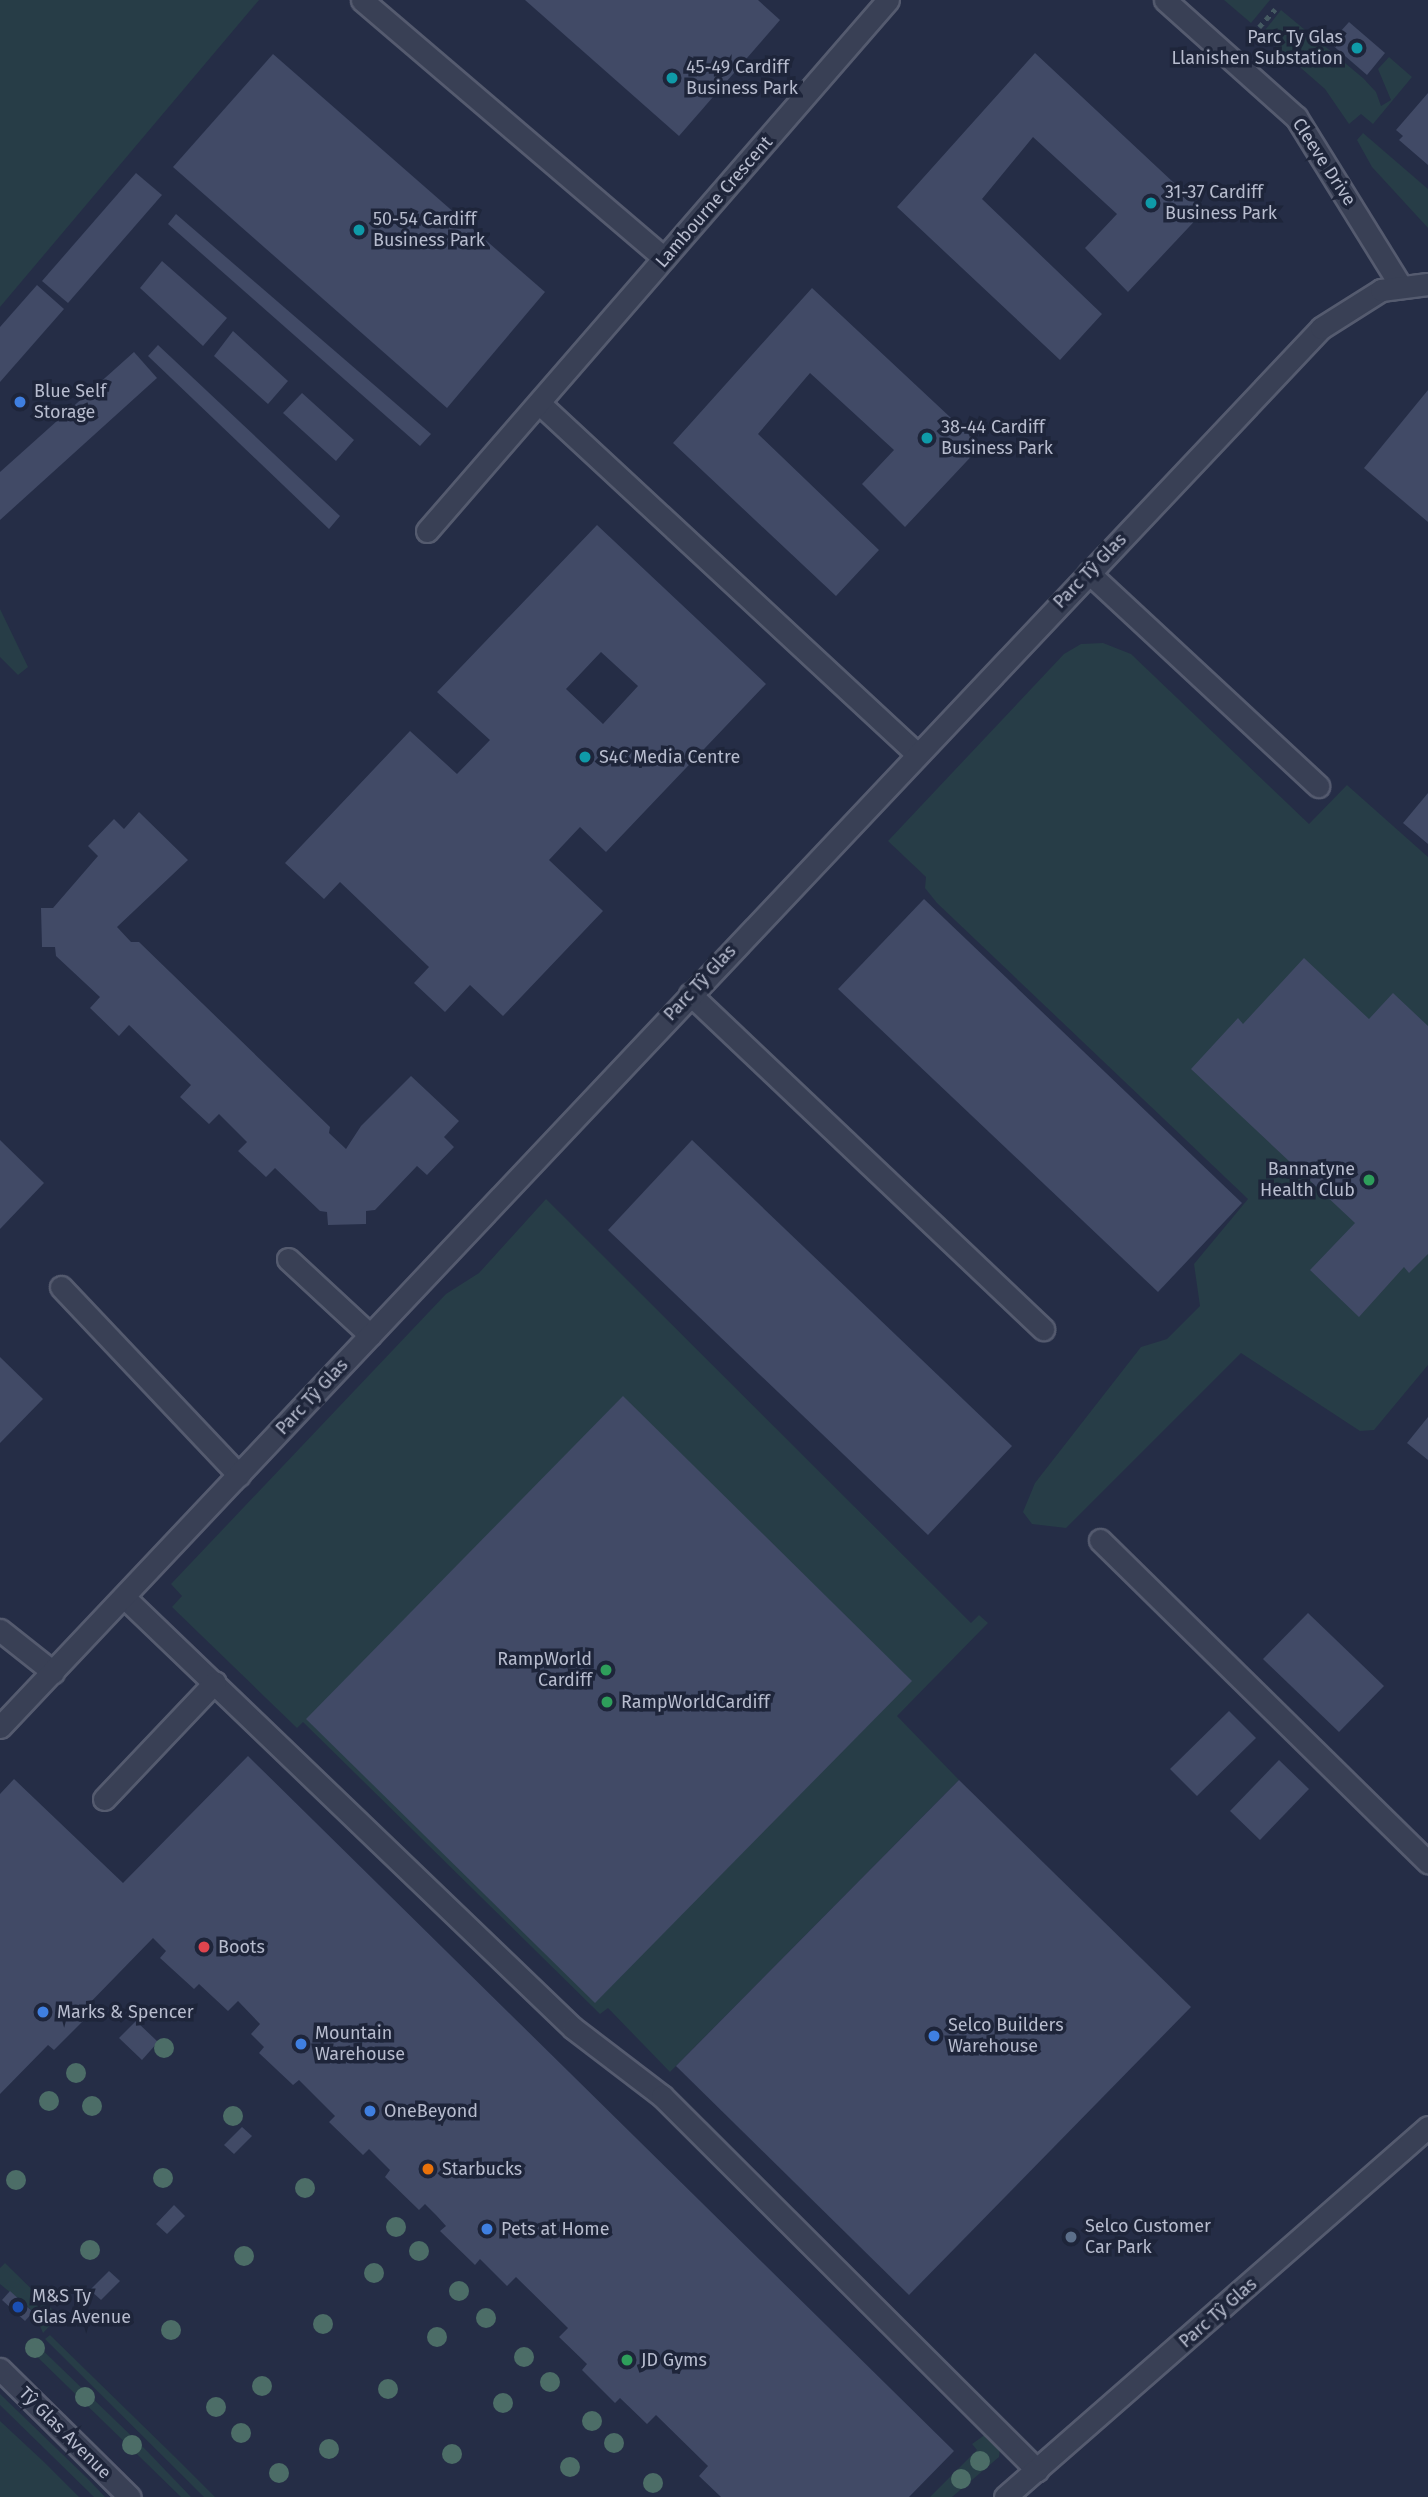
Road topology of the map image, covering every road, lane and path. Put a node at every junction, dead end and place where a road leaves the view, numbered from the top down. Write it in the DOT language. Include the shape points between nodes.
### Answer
graph roads {
  1 [pos="362,0"];
  2 [pos="888,0"];
  3 [pos="1165,0"];
  4 [pos="1275,9"];
  5 [pos="1259,27"];
  6 [pos="664,258"];
  7 [pos="1428,284"];
  8 [pos="1400,285"];
  9 [pos="540,403"];
  10 [pos="427,531"];
  11 [pos="1089,573"];
  12 [pos="916,753"];
  13 [pos="1318,786"];
  14 [pos="690,994"];
  15 [pos="288,1259"];
  16 [pos="61,1287"];
  17 [pos="1043,1329"];
  18 [pos="370,1335"];
  19 [pos="239,1475"];
  20 [pos="1100,1540"];
  21 [pos="124,1597"];
  22 [pos="0,1630"];
  23 [pos="53,1672"];
  24 [pos="215,1682"];
  25 [pos="0,1727"];
  26 [pos="104,1799"];
  27 [pos="1428,1862"];
  28 [pos="1428,2127"];
  29 [pos="0,2369"];
  30 [pos="1037,2470"];
  31 [pos="130,2497"];
  32 [pos="1006,2497"];
  1 -- 6 [label="street"];
  2 -- 6 [label="street, Lambourne Crescent"];
  3 -- 8 [label="street, Cleeve Drive" via="1296,117"];
  4 -- 5 [label="path"];
  6 -- 9 [label="street, Lambourne Crescent"];
  7 -- 8 [label="street, Parc Tŷ Glas"];
  8 -- 11 [label="street, Parc Tŷ Glas" via="1360,300 1321,328"];
  9 -- 10 [label="street, Lambourne Crescent"];
  9 -- 12 [label="street"];
  11 -- 12 [label="street, Parc Tŷ Glas"];
  11 -- 13 [label="street"];
  12 -- 14 [label="street, Parc Tŷ Glas"];
  14 -- 17 [label="street"];
  14 -- 18 [label="street, Parc Tŷ Glas"];
  15 -- 18 [label="street"];
  16 -- 19 [label="street"];
  18 -- 19 [label="street, Parc Tŷ Glas"];
  19 -- 21 [label="street, Parc Tŷ Glas"];
  20 -- 27 [label="street"];
  21 -- 23 [label="street, Parc Tŷ Glas"];
  21 -- 24 [label="street"];
  22 -- 23 [label="street"];
  23 -- 25 [label="street, Parc Tŷ Glas"];
  24 -- 26 [label="street"];
  24 -- 30 [label="street" via="573,2028 662,2096"];
  28 -- 30 [label="street, Parc Tŷ Glas"];
  29 -- 31 [label="street, Tŷ Glas Avenue"];
  30 -- 32 [label="street, Parc Tŷ Glas"];
}
